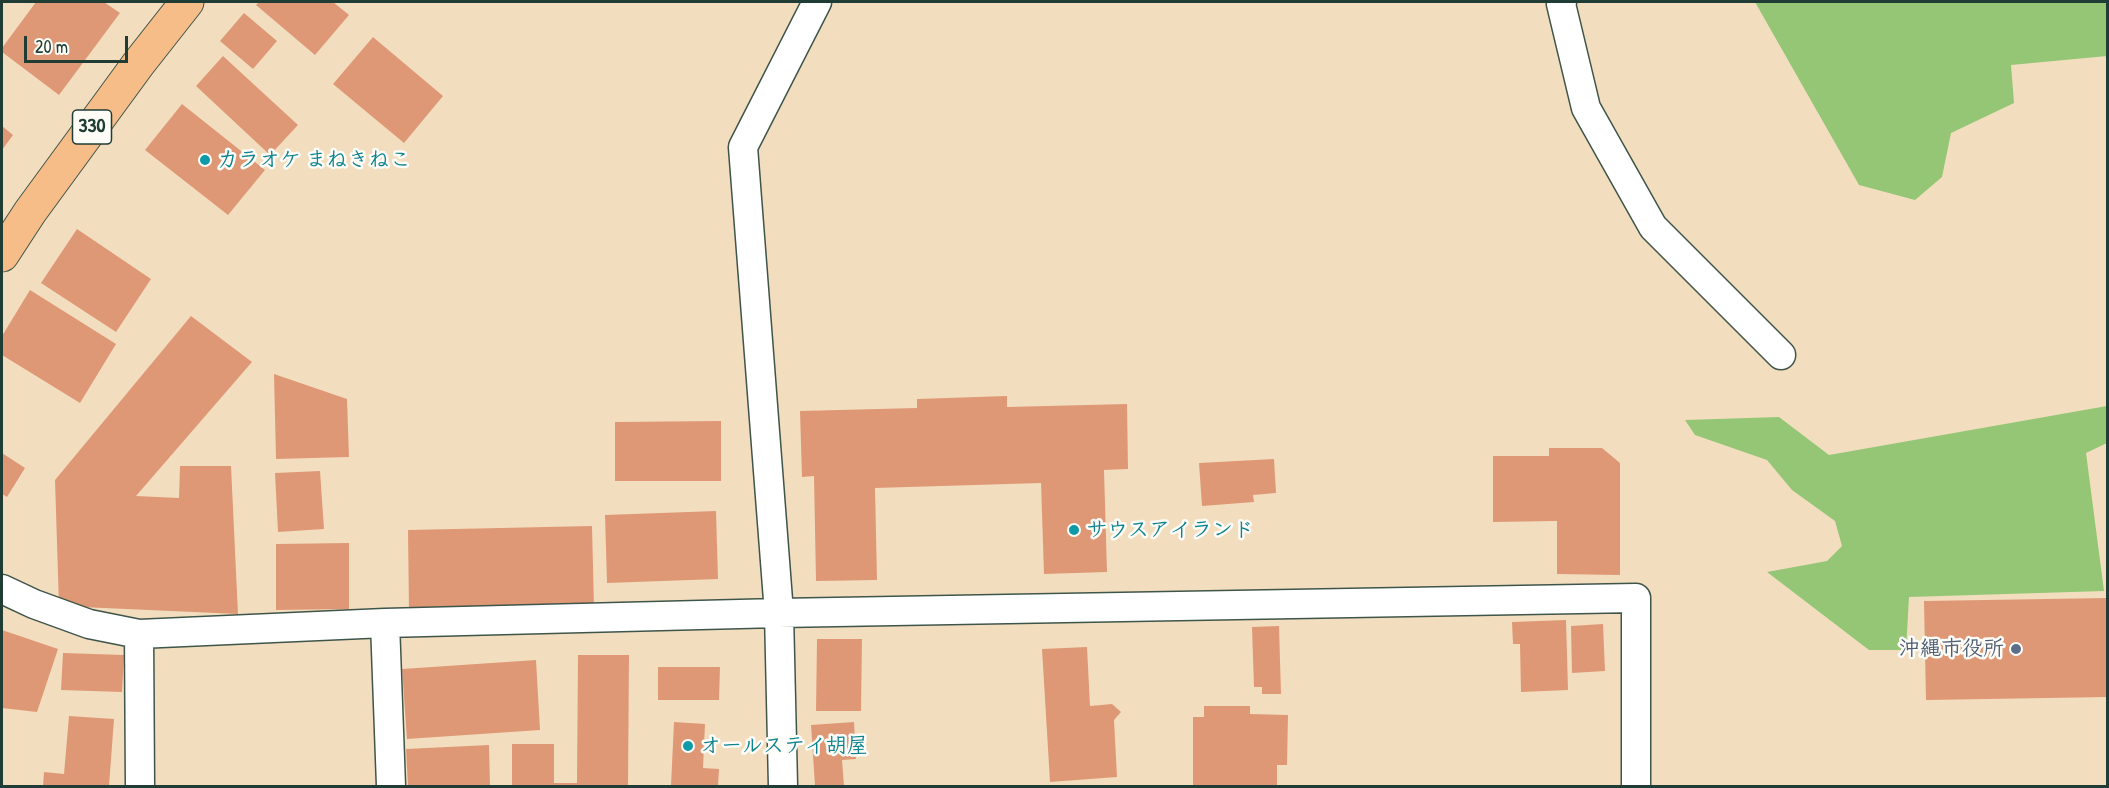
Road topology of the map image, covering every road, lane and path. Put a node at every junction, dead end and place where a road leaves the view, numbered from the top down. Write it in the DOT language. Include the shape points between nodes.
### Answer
graph roads {
  1 [pos="187,2"];
  2 [pos="817,2"];
  3 [pos="1562,2"];
  4 [pos="2,255"];
  5 [pos="1780,355"];
  6 [pos="2,589"];
  7 [pos="779,613"];
  8 [pos="385,623"];
  9 [pos="139,634"];
  10 [pos="140,786"];
  11 [pos="391,786"];
  12 [pos="783,786"];
  13 [pos="1636,786"];
  1 -- 4 [label="highway, 330" via="36,203"];
  2 -- 7 [label="street" via="743,147"];
  3 -- 5 [label="street" via="1587,108 1653,227"];
  6 -- 9 [label="street" via="89,624"];
  7 -- 8 [label="street"];
  7 -- 12 [label="street"];
  7 -- 13 [label="street" via="1636,598"];
  8 -- 9 [label="street"];
  8 -- 11 [label="street"];
  9 -- 10 [label="street"];
}
